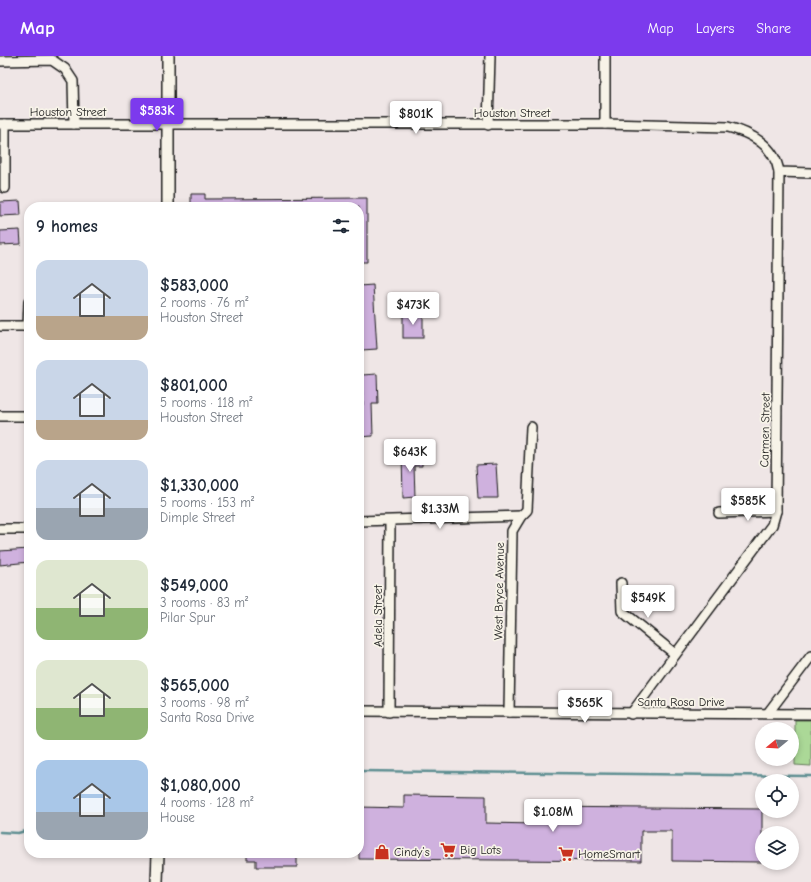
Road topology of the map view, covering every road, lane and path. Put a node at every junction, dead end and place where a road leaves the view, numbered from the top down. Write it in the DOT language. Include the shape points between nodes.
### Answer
graph roads {
  1 [pos="168,56"];
  2 [pos="490,56"];
  3 [pos="605,56"];
  4 [pos="0,61"];
  5 [pos="2,124"];
  6 [pos="74,124"];
  7 [pos="168,124"];
  8 [pos="605,124"];
  9 [pos="488,125"];
  10 [pos="779,172"];
  11 [pos="811,173"];
  12 [pos="5,188"];
  13 [pos="168,202"];
  14 [pos="0,326"];
  15 [pos="24,326"];
  16 [pos="0,416"];
  17 [pos="24,416"];
  18 [pos="531,427"];
  19 [pos="776,511"];
  20 [pos="719,513"];
  21 [pos="521,516"];
  22 [pos="364,521"];
  23 [pos="390,521"];
  24 [pos="0,529"];
  25 [pos="24,529"];
  26 [pos="620,583"];
  27 [pos="675,654"];
  28 [pos="811,656"];
  29 [pos="364,712"];
  30 [pos="389,712"];
  31 [pos="509,712"];
  32 [pos="768,713"];
  33 [pos="631,714"];
  34 [pos="811,714"];
  35 [pos="158,858"];
  36 [pos="157,882"];
  1 -- 7 [label="street"];
  2 -- 9 [label="street"];
  3 -- 8 [label="street"];
  4 -- 6 [label="street" via="52,60 65,69 73,82"];
  5 -- 6 [label="street, Houston Street"];
  5 -- 12 [label="street"];
  6 -- 7 [label="street, Houston Street"];
  7 -- 9 [label="street, Houston Street"];
  7 -- 13 [label="street"];
  8 -- 9 [label="street, Houston Street"];
  8 -- 10 [label="street, Houston Street" via="728,127 743,131 763,143 778,163"];
  10 -- 11 [label="street"];
  10 -- 19 [label="street, Carmen Street"];
  14 -- 15 [label="street"];
  16 -- 17 [label="street"];
  18 -- 21 [label="street, West Bryce Avenue" via="527,510"];
  19 -- 20 [label="street"];
  19 -- 27 [label="street, Carmen Street" via="772,525"];
  21 -- 23 [label="street"];
  21 -- 31 [label="street, West Bryce Avenue" via="512,531"];
  22 -- 23 [label="street"];
  23 -- 30 [label="street, Adela Street"];
  24 -- 25 [label="street"];
  26 -- 27 [label="street" via="622,611"];
  27 -- 33 [label="street, Carmen Street"];
  28 -- 32 [label="street"];
  29 -- 30 [label="street, Santa Rosa Drive"];
  30 -- 31 [label="street, Santa Rosa Drive"];
  31 -- 33 [label="street, Santa Rosa Drive"];
  32 -- 33 [label="street, Santa Rosa Drive"];
  32 -- 34 [label="street, Santa Rosa Drive"];
  35 -- 36 [label="street"];
}
